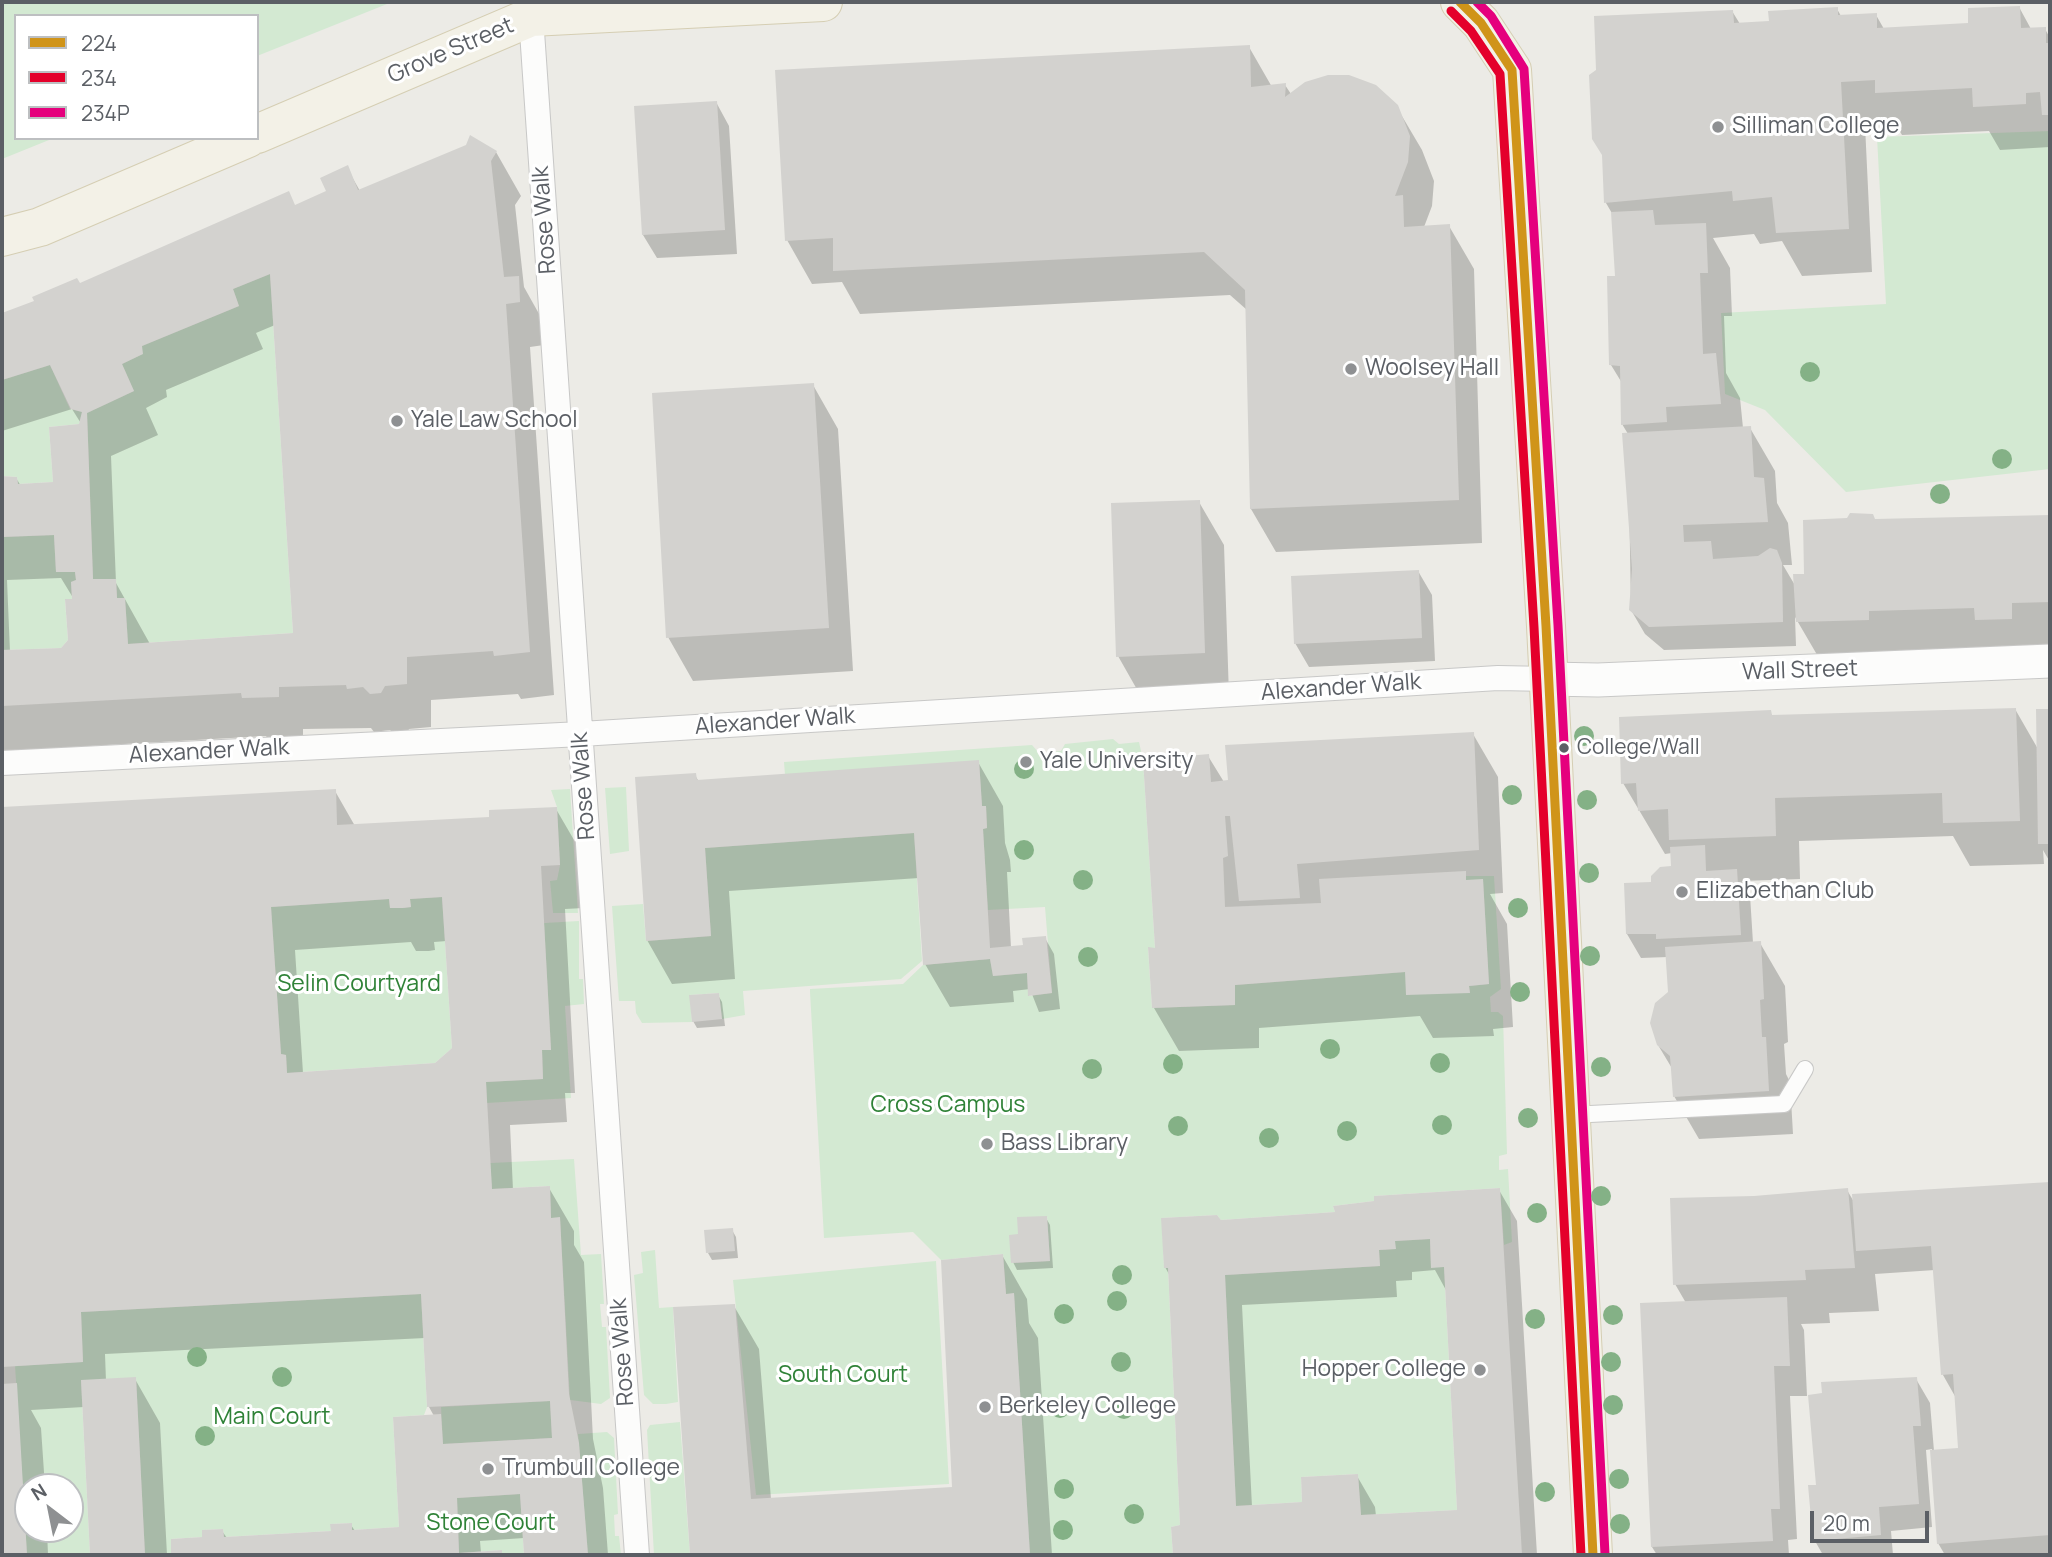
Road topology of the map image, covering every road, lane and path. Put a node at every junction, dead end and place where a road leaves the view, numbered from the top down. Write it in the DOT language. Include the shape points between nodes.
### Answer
graph roads {
  1 [pos="823,2"];
  2 [pos="1460,2"];
  3 [pos="531,17"];
  4 [pos="259,133"];
  5 [pos="243,140"];
  6 [pos="2,236"];
  7 [pos="2050,661"];
  8 [pos="1549,679"];
  9 [pos="580,734"];
  10 [pos="2,763"];
  11 [pos="1805,1069"];
  12 [pos="1569,1115"];
  13 [pos="637,1555"];
  14 [pos="1593,1555"];
  1 -- 3 [label="main road, Grove Street"];
  2 -- 8 [label="main road" via="1481,23 1512,70"];
  3 -- 4 [label="main road, Grove Street"];
  3 -- 9 [label="street, Rose Walk"];
  5 -- 6 [label="main road" via="40,227"];
  7 -- 8 [label="street, Wall Street"];
  8 -- 9 [label="street, Alexander Walk" via="1484,679"];
  8 -- 12 [label="main road"];
  9 -- 10 [label="street, Alexander Walk"];
  9 -- 13 [label="street, Rose Walk"];
  11 -- 12 [label="lane" via="1784,1104"];
  12 -- 14 [label="main road"];
}
